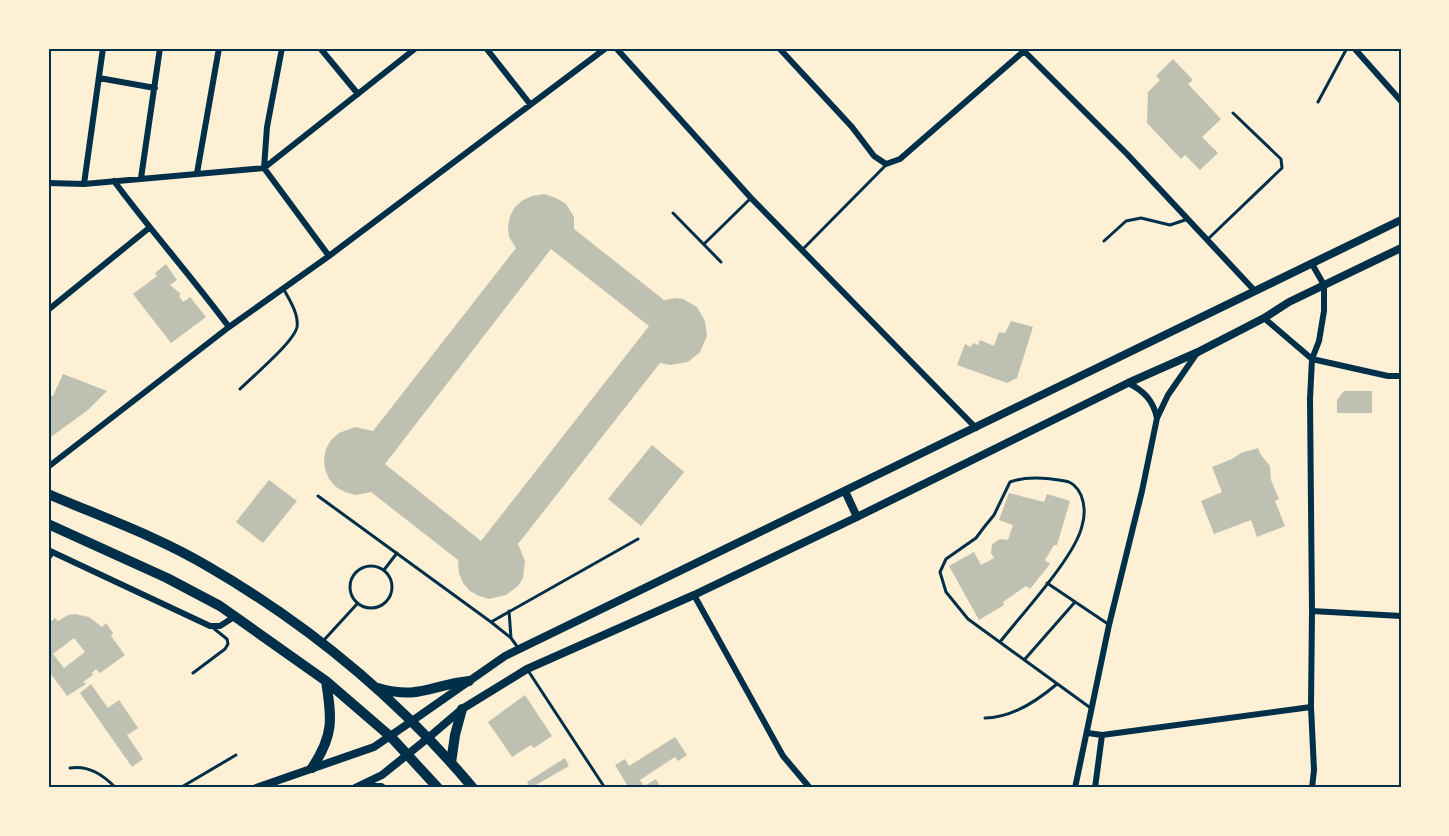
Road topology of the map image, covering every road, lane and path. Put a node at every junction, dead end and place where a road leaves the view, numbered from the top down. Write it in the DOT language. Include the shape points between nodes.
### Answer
graph roads {
  1 [pos="103,48"];
  2 [pos="160,48"];
  3 [pos="219,48"];
  4 [pos="282,48"];
  5 [pos="320,48"];
  6 [pos="416,48"];
  7 [pos="486,48"];
  8 [pos="606,48"];
  9 [pos="616,48"];
  10 [pos="779,48"];
  11 [pos="1347,48"];
  12 [pos="1354,48"];
  13 [pos="1023,50"];
  14 [pos="99,78"];
  15 [pos="155,88"];
  16 [pos="358,94"];
  17 [pos="1400,98"];
  18 [pos="1318,102"];
  19 [pos="530,104"];
  20 [pos="1233,113"];
  21 [pos="886,164"];
  22 [pos="264,168"];
  23 [pos="197,173"];
  24 [pos="141,178"];
  25 [pos="114,181"];
  26 [pos="48,183"];
  27 [pos="84,184"];
  28 [pos="751,198"];
  29 [pos="674,213"];
  30 [pos="1188,219"];
  31 [pos="1401,220"];
  32 [pos="149,228"];
  33 [pos="1207,240"];
  34 [pos="1104,241"];
  35 [pos="704,244"];
  36 [pos="1401,248"];
  37 [pos="802,250"];
  38 [pos="329,256"];
  39 [pos="721,262"];
  40 [pos="1312,264"];
  41 [pos="1324,285"];
  42 [pos="283,288"];
  43 [pos="1254,291"];
  44 [pos="48,310"];
  45 [pos="1264,318"];
  46 [pos="229,327"];
  47 [pos="1198,352"];
  48 [pos="1312,359"];
  49 [pos="1401,376"];
  50 [pos="1128,383"];
  51 [pos="240,388"];
  52 [pos="1157,418"];
  53 [pos="976,428"];
  54 [pos="48,467"];
  55 [pos="844,491"];
  56 [pos="48,494"];
  57 [pos="318,496"];
  58 [pos="857,517"];
  59 [pos="48,524"];
  60 [pos="638,539"];
  61 [pos="51,551"];
  62 [pos="397,553"];
  63 [pos="48,561"];
  64 [pos="384,570"];
  65 [pos="1047,584"];
  66 [pos="694,595"];
  67 [pos="1075,602"];
  68 [pos="357,604"];
  69 [pos="509,611"];
  70 [pos="1312,611"];
  71 [pos="1401,616"];
  72 [pos="234,617"];
  73 [pos="491,622"];
  74 [pos="1109,625"];
  75 [pos="210,626"];
  76 [pos="511,638"];
  77 [pos="1000,642"];
  78 [pos="322,643"];
  79 [pos="519,649"];
  80 [pos="1025,659"];
  81 [pos="526,669"];
  82 [pos="193,673"];
  83 [pos="326,681"];
  84 [pos="469,681"];
  85 [pos="1057,684"];
  86 [pos="375,687"];
  87 [pos="1311,707"];
  88 [pos="462,709"];
  89 [pos="1093,710"];
  90 [pos="985,718"];
  91 [pos="412,721"];
  92 [pos="1088,733"];
  93 [pos="1102,735"];
  94 [pos="391,736"];
  95 [pos="428,738"];
  96 [pos="407,754"];
  97 [pos="236,755"];
  98 [pos="451,763"];
  99 [pos="70,768"];
  100 [pos="312,768"];
  101 [pos="116,788"];
  102 [pos="180,788"];
  103 [pos="256,788"];
  104 [pos="355,788"];
  105 [pos="364,788"];
  106 [pos="381,788"];
  107 [pos="438,788"];
  108 [pos="472,788"];
  109 [pos="605,788"];
  110 [pos="810,788"];
  111 [pos="1075,788"];
  112 [pos="1095,788"];
  113 [pos="1312,788"];
  1 -- 14 [label="street"];
  2 -- 15 [label="street"];
  3 -- 23 [label="street"];
  4 -- 22 [label="street" via="267,127"];
  5 -- 16 [label="street"];
  6 -- 16 [label="street"];
  7 -- 19 [label="street"];
  8 -- 19 [label="street"];
  9 -- 28 [label="street"];
  10 -- 21 [label="street" via="874,156"];
  11 -- 18 [label="lane"];
  12 -- 17 [label="street"];
  13 -- 21 [label="street" via="900,159"];
  13 -- 30 [label="street"];
  14 -- 15 [label="street"];
  14 -- 27 [label="street"];
  15 -- 24 [label="street"];
  16 -- 22 [label="street"];
  19 -- 38 [label="street"];
  20 -- 33 [label="lane" via="1281,159 1282,168"];
  21 -- 37 [label="lane"];
  22 -- 23 [label="street"];
  22 -- 38 [label="street"];
  23 -- 24 [label="street"];
  24 -- 25 [label="street"];
  25 -- 27 [label="street"];
  25 -- 32 [label="street"];
  26 -- 27 [label="street"];
  28 -- 35 [label="lane"];
  28 -- 37 [label="street"];
  29 -- 35 [label="lane"];
  30 -- 33 [label="street"];
  30 -- 34 [label="lane" via="1170,225 1141,218 1126,221"];
  31 -- 40 [label="street"];
  32 -- 44 [label="street"];
  32 -- 46 [label="street"];
  33 -- 43 [label="street"];
  35 -- 39 [label="lane"];
  36 -- 41 [label="street"];
  37 -- 53 [label="street"];
  38 -- 42 [label="street"];
  40 -- 41 [label="street"];
  40 -- 43 [label="street"];
  41 -- 45 [label="street"];
  41 -- 48 [label="street" via="1324,311"];
  42 -- 46 [label="street"];
  42 -- 51 [label="lane" via="296,316 297,328 291,339"];
  43 -- 53 [label="street"];
  45 -- 47 [label="street"];
  45 -- 48 [label="street"];
  46 -- 54 [label="street"];
  47 -- 50 [label="street"];
  47 -- 52 [label="street" via="1168,394"];
  48 -- 49 [label="street"];
  48 -- 70 [label="street"];
  50 -- 52 [label="street" via="1148,396"];
  50 -- 58 [label="street"];
  52 -- 74 [label="street"];
  53 -- 55 [label="street"];
  55 -- 58 [label="street"];
  55 -- 79 [label="street"];
  56 -- 78 [label="highway" via="209,567"];
  57 -- 62 [label="lane"];
  58 -- 66 [label="street"];
  59 -- 72 [label="highway" via="167,578"];
  60 -- 69 [label="lane"];
  61 -- 63 [label="lane"];
  61 -- 75 [label="street"];
  62 -- 64 [label="lane"];
  62 -- 73 [label="lane"];
  64 -- 68 [label="lane" via="365,566 354,574 350,593"];
  64 -- 68 [label="lane" via="392,590 385,603 371,609"];
  65 -- 67 [label="lane"];
  65 -- 77 [label="lane"];
  65 -- 77 [label="lane" via="1069,554 1082,527 1084,504 1079,490 1069,482 1016,479 1007,485 994,515 976,538 946,559 940,572 941,582 954,604"];
  66 -- 81 [label="street"];
  66 -- 110 [label="street" via="783,756"];
  67 -- 74 [label="lane"];
  67 -- 80 [label="lane"];
  68 -- 78 [label="lane"];
  69 -- 73 [label="lane"];
  69 -- 76 [label="lane"];
  70 -- 71 [label="street"];
  70 -- 87 [label="street"];
  72 -- 75 [label="street" via="225,624"];
  72 -- 83 [label="highway"];
  73 -- 76 [label="lane"];
  74 -- 89 [label="street"];
  75 -- 82 [label="lane" via="228,644"];
  76 -- 79 [label="lane"];
  77 -- 80 [label="lane"];
  78 -- 86 [label="highway"];
  79 -- 84 [label="street"];
  80 -- 85 [label="lane"];
  81 -- 88 [label="street"];
  81 -- 109 [label="lane"];
  83 -- 94 [label="highway"];
  83 -- 100 [label="highway" via="330,729"];
  84 -- 86 [label="highway" via="411,694"];
  84 -- 91 [label="street"];
  85 -- 89 [label="lane"];
  85 -- 90 [label="lane" via="1001,718"];
  86 -- 91 [label="highway"];
  87 -- 93 [label="street"];
  87 -- 113 [label="street"];
  88 -- 95 [label="street"];
  88 -- 98 [label="highway"];
  89 -- 92 [label="street"];
  91 -- 94 [label="main road"];
  91 -- 95 [label="highway"];
  92 -- 93 [label="street"];
  92 -- 111 [label="street"];
  93 -- 112 [label="street"];
  94 -- 96 [label="highway"];
  94 -- 100 [label="main road" via="374,747"];
  95 -- 96 [label="main road"];
  95 -- 98 [label="highway"];
  96 -- 104 [label="main road" via="382,775"];
  96 -- 107 [label="highway"];
  97 -- 102 [label="lane"];
  98 -- 108 [label="highway"];
  99 -- 101 [label="lane" via="83,766"];
  100 -- 103 [label="main road"];
  105 -- 106 [label="highway"];
}
